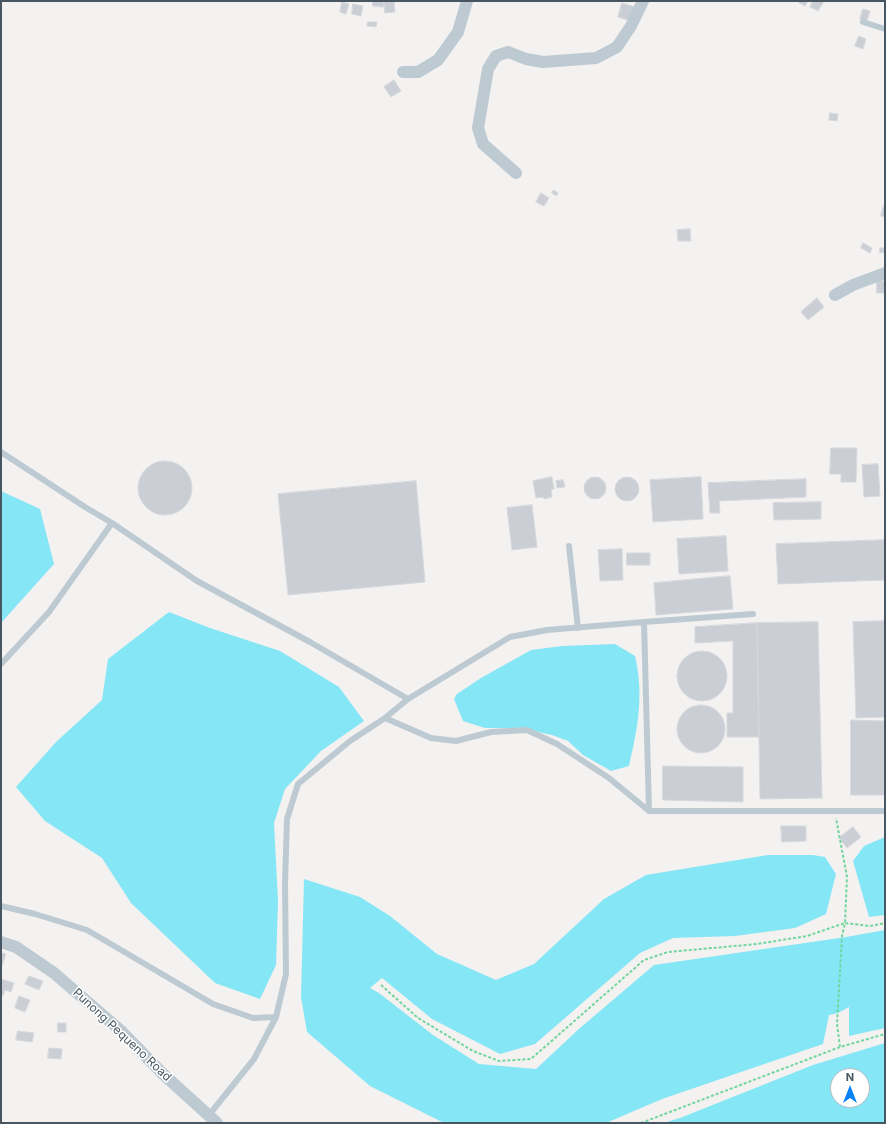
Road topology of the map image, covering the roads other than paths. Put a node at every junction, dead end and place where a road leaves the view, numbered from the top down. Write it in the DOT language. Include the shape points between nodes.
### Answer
graph roads {
  1 [pos="467,1"];
  2 [pos="643,1"];
  3 [pos="863,22"];
  4 [pos="885,29"];
  5 [pos="403,72"];
  6 [pos="516,173"];
  7 [pos="885,273"];
  8 [pos="835,295"];
  9 [pos="1,452"];
  10 [pos="112,523"];
  11 [pos="569,546"];
  12 [pos="754,614"];
  13 [pos="644,622"];
  14 [pos="578,628"];
  15 [pos="1,664"];
  16 [pos="408,699"];
  17 [pos="385,718"];
  18 [pos="650,811"];
  19 [pos="885,811"];
  20 [pos="1,906"];
  21 [pos="1,942"];
  22 [pos="276,1017"];
  23 [pos="213,1119"];
  1 -- 5 [label="street" via="458,32 438,60 418,72"];
  2 -- 6 [label="street" via="617,47 596,58 543,62 508,52 496,56 488,69 478,128 483,144"];
  3 -- 4 [label="lane"];
  7 -- 8 [label="street"];
  9 -- 10 [label="lane"];
  10 -- 15 [label="lane" via="50,612"];
  10 -- 16 [label="lane" via="197,581"];
  11 -- 14 [label="lane"];
  12 -- 13 [label="lane"];
  13 -- 14 [label="lane"];
  13 -- 18 [label="lane"];
  14 -- 16 [label="lane" via="547,630 510,637"];
  16 -- 17 [label="lane"];
  17 -- 18 [label="lane" via="432,738 456,741 491,732 527,730 557,744 609,778"];
  17 -- 22 [label="lane" via="350,741 298,784 287,819 286,974"];
  18 -- 19 [label="lane"];
  20 -- 22 [label="lane" via="87,930 213,1004 253,1018"];
  21 -- 23 [label="street, Punong Pequeno Road" via="16,947 54,973 120,1030 163,1074"];
  22 -- 23 [label="lane" via="254,1060"];
}
